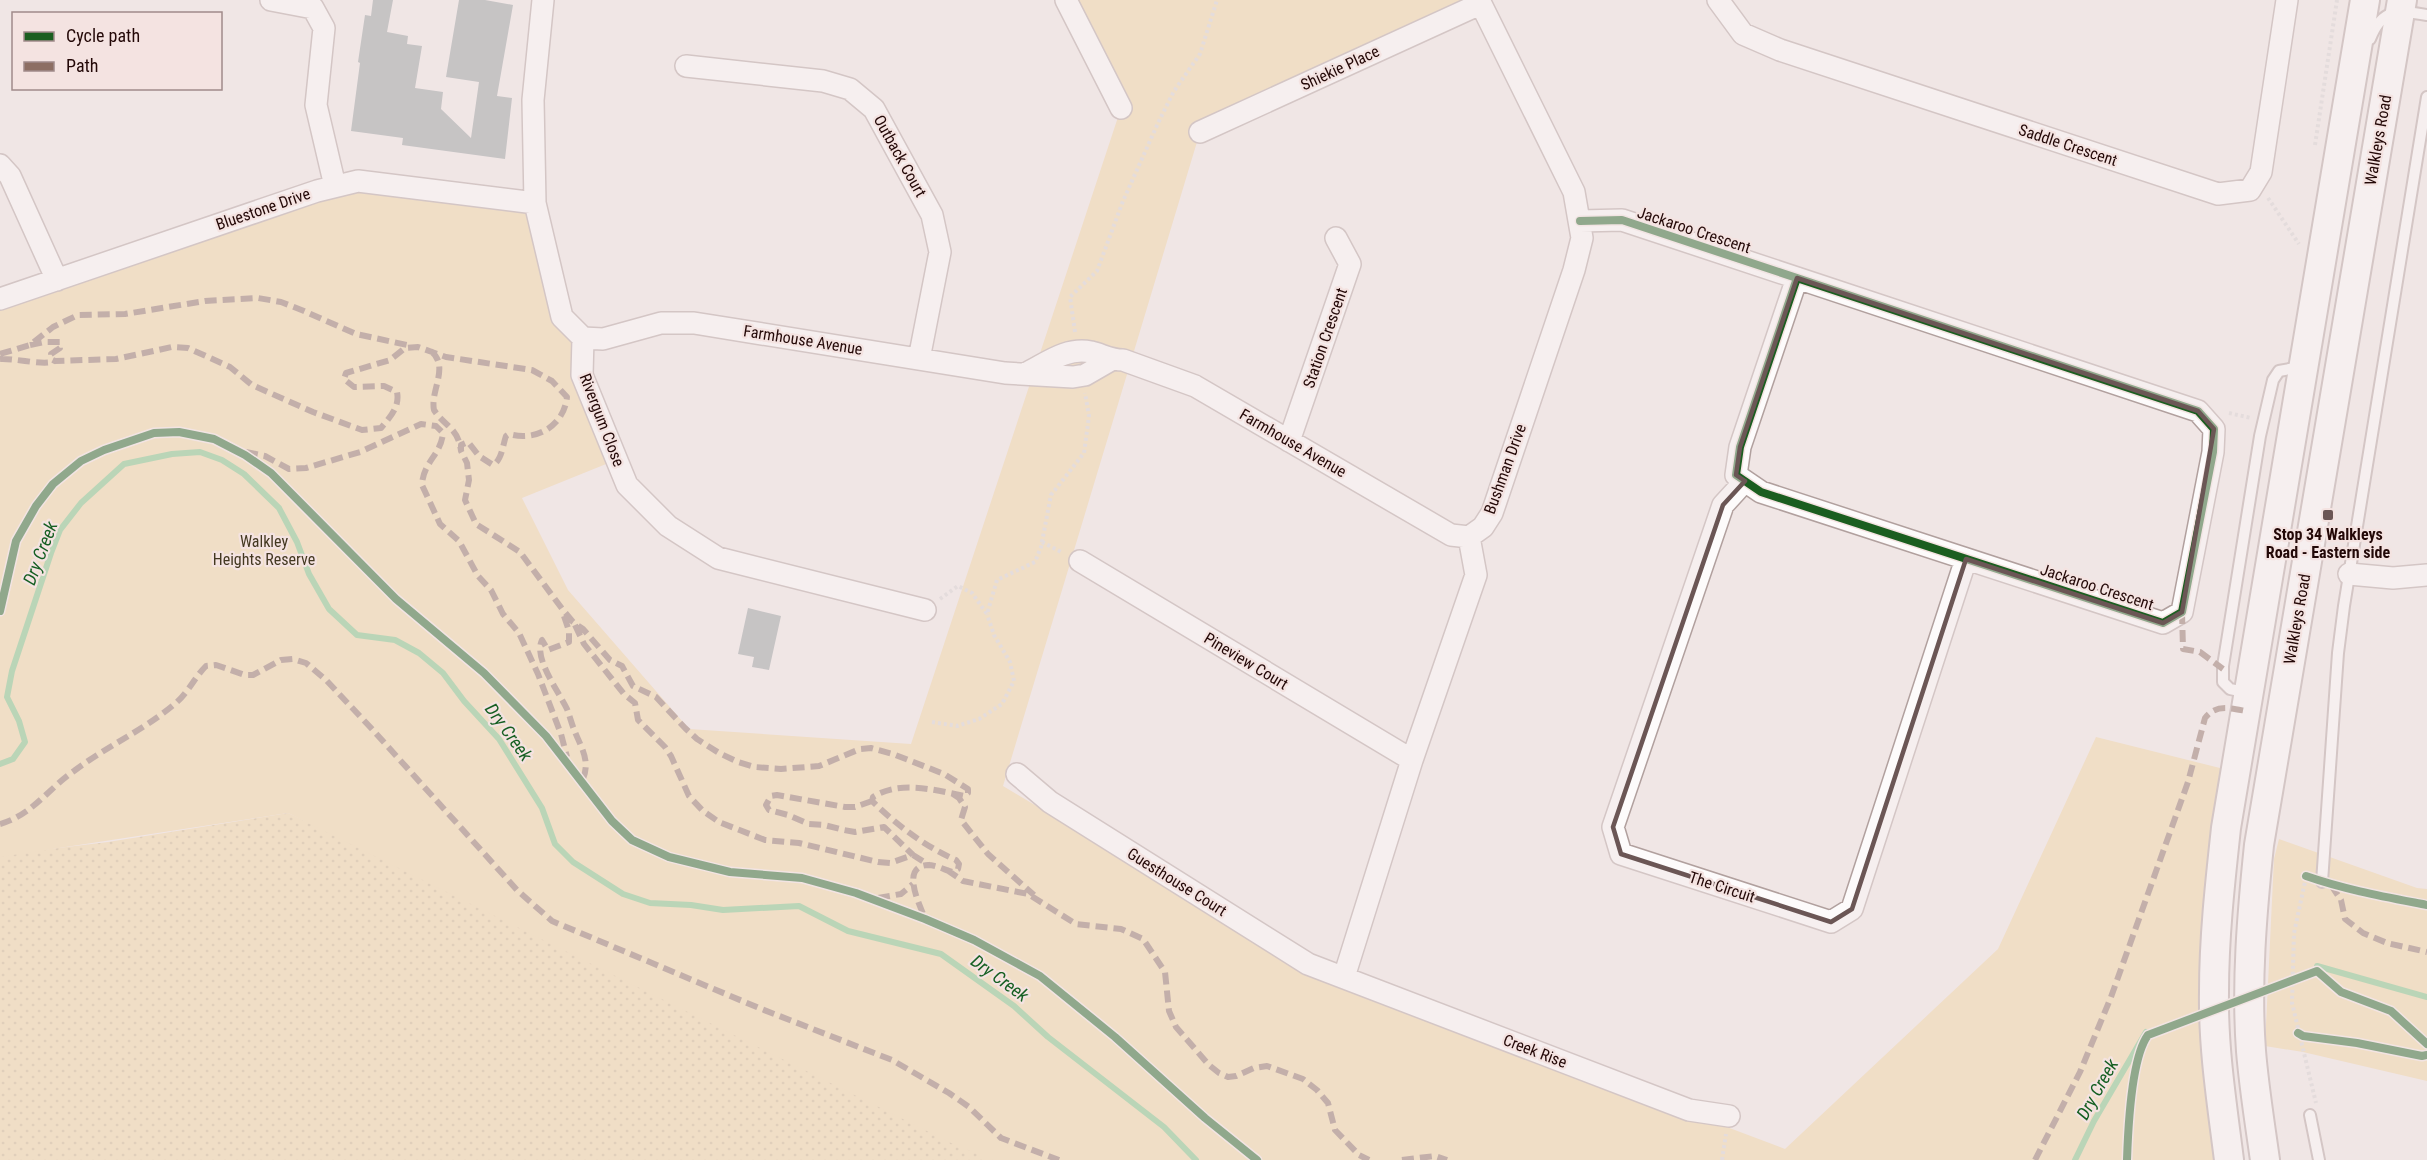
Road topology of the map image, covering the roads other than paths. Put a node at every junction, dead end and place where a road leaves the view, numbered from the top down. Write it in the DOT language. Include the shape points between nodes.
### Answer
graph roads {
  1 [pos="271,0"];
  2 [pos="543,0"];
  3 [pos="1066,0"];
  4 [pos="1718,0"];
  5 [pos="2287,0"];
  6 [pos="2365,0"];
  7 [pos="1480,2"];
  8 [pos="314,4"];
  9 [pos="2405,6"];
  10 [pos="686,66"];
  11 [pos="2349,94"];
  12 [pos="2427,97"];
  13 [pos="1121,108"];
  14 [pos="1200,132"];
  15 [pos="0,165"];
  16 [pos="335,186"];
  17 [pos="535,203"];
  18 [pos="1580,222"];
  19 [pos="1336,238"];
  20 [pos="1797,278"];
  21 [pos="57,280"];
  22 [pos="0,299"];
  23 [pos="583,339"];
  24 [pos="919,359"];
  25 [pos="2304,367"];
  26 [pos="1289,441"];
  27 [pos="1745,481"];
  28 [pos="1469,537"];
  29 [pos="1966,559"];
  30 [pos="1080,561"];
  31 [pos="2349,574"];
  32 [pos="2427,575"];
  33 [pos="925,610"];
  34 [pos="2249,693"];
  35 [pos="1412,760"];
  36 [pos="1017,774"];
  37 [pos="2322,882"];
  38 [pos="1344,977"];
  39 [pos="2310,1115"];
  40 [pos="1729,1116"];
  41 [pos="2229,1160"];
  42 [pos="2265,1160"];
  43 [pos="2319,1160"];
  1 -- 8 [label="street"];
  2 -- 17 [label="street" via="533,100"];
  3 -- 13 [label="street"];
  4 -- 5 [label="street, Saddle Crescent" via="1743,34 1780,50 2218,194 2250,190 2261,172"];
  6 -- 11 [label="main road, Walkleys Road"];
  7 -- 14 [label="street, Shiekie Place"];
  7 -- 18 [label="street, Bushman Drive" via="1574,192"];
  8 -- 16 [label="street" via="324,28 316,105"];
  9 -- 11 [label="lane, Walkleys Road" via="2378,22"];
  9 -- 42 [label="main road, Walkleys Road" via="2259,845 2253,905 2251,1040"];
  10 -- 24 [label="street, Outback Court" via="823,81 850,89 874,109 932,214 940,252"];
  11 -- 25 [label="main road, Walkleys Road"];
  12 -- 31 [label="lane"];
  15 -- 21 [label="street" via="10,176"];
  16 -- 17 [label="street, Bluestone Drive" via="358,181"];
  16 -- 21 [label="street, Bluestone Drive"];
  17 -- 23 [label="street" via="562,317"];
  18 -- 20 [label="street, Jackaroo Crescent" via="1622,220"];
  18 -- 28 [label="street, Bushman Drive" via="1582,238 1574,270 1492,513 1483,527"];
  19 -- 26 [label="street, Station Crescent" via="1350,264"];
  20 -- 27 [label="street" via="1740,447 1736,474"];
  20 -- 29 [label="street, Jackaroo Crescent" via="2198,411 2214,429 2182,612 2163,623"];
  21 -- 22 [label="street, Bluestone Drive"];
  23 -- 24 [label="street, Farmhouse Avenue" via="603,339 661,323 694,323"];
  23 -- 33 [label="street, Rivergum Close" via="582,375 627,485 668,526 718,558"];
  24 -- 26 [label="street, Farmhouse Avenue" via="1005,373 1073,377 1112,360 1123,360 1195,386"];
  25 -- 34 [label="main road, Walkleys Road"];
  25 -- 34 [label="lane" via="2279,371 2273,380 2264,421 2223,666 2223,682 2230,689"];
  26 -- 28 [label="street, Farmhouse Avenue" via="1451,535"];
  27 -- 29 [label="street, Jackaroo Crescent" via="1761,492"];
  27 -- 29 [label="street, The Circuit" via="1723,505 1613,827 1621,854 1832,922 1852,909"];
  28 -- 35 [label="street" via="1476,575"];
  30 -- 35 [label="street, Pineview Court"];
  31 -- 32 [label="street" via="2392,578"];
  31 -- 37 [label="lane" via="2338,653"];
  34 -- 41 [label="main road, Walkleys Road" via="2226,828 2215,950 2216,1043"];
  35 -- 38 [label="street"];
  36 -- 38 [label="street, Guesthouse Court" via="1050,802 1308,964"];
  38 -- 40 [label="street, Creek Rise" via="1689,1110"];
  39 -- 43 [label="lane"];
}
